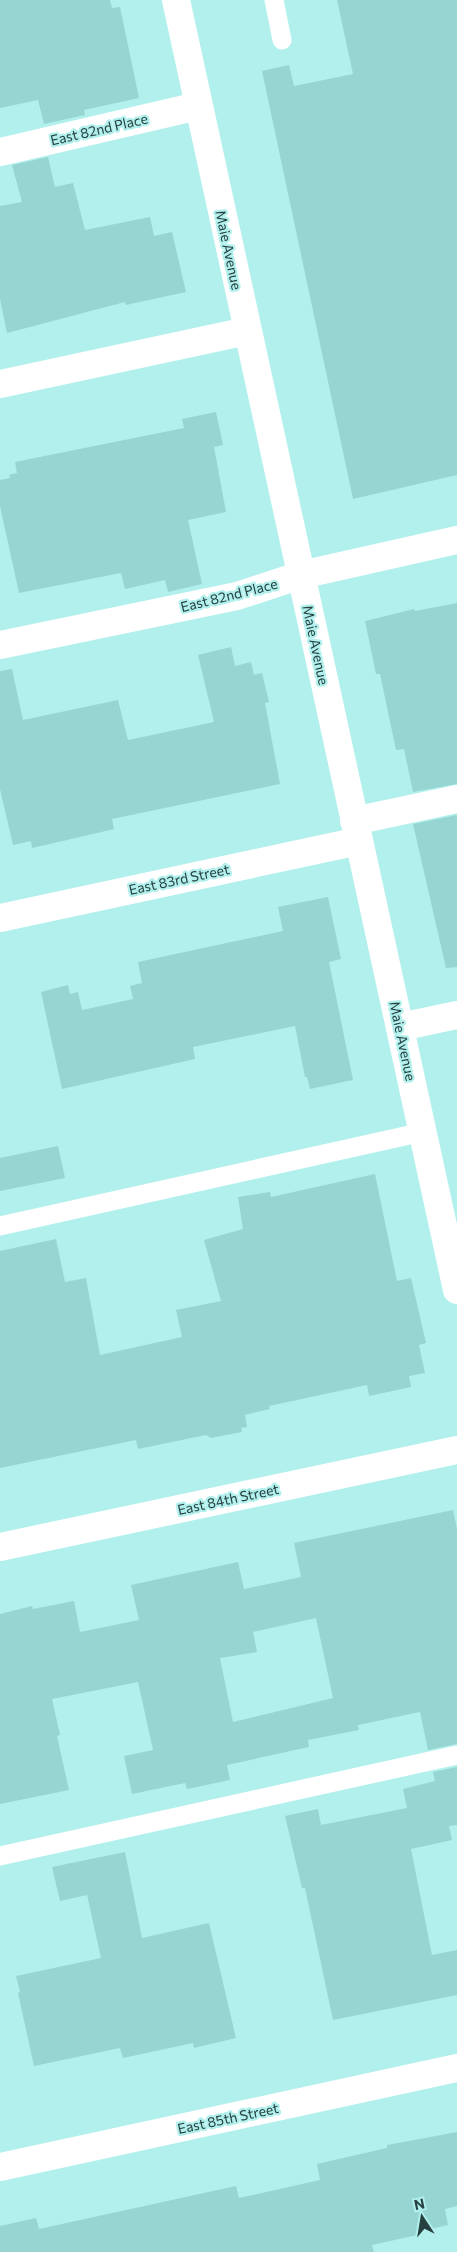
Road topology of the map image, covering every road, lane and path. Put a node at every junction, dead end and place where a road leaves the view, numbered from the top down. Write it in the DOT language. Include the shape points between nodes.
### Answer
graph roads {
  1 [pos="176,0"];
  2 [pos="274,0"];
  3 [pos="282,40"];
  4 [pos="198,106"];
  5 [pos="0,152"];
  6 [pos="247,331"];
  7 [pos="0,384"];
  8 [pos="457,540"];
  9 [pos="301,575"];
  10 [pos="0,645"];
  11 [pos="457,799"];
  12 [pos="356,831"];
  13 [pos="0,918"];
  14 [pos="457,1015"];
  15 [pos="400,1028"];
  16 [pos="423,1132"];
  17 [pos="0,1226"];
  18 [pos="450,1229"];
  19 [pos="457,1290"];
  20 [pos="457,1450"];
  21 [pos="0,1547"];
  22 [pos="457,1755"];
  23 [pos="0,1856"];
  24 [pos="457,2068"];
  25 [pos="0,2167"];
  1 -- 4 [label="street, Maie Avenue"];
  2 -- 3 [label="lane"];
  4 -- 5 [label="street, East 82nd Place"];
  4 -- 6 [label="street, Maie Avenue"];
  6 -- 7 [label="street"];
  6 -- 9 [label="street, Maie Avenue"];
  8 -- 9 [label="street, East 82nd Place"];
  9 -- 10 [label="street, East 82nd Place" via="237,596"];
  9 -- 12 [label="street, Maie Avenue"];
  11 -- 12 [label="street, East 83rd Street"];
  12 -- 13 [label="street, East 83rd Street"];
  12 -- 15 [label="street, Maie Avenue"];
  14 -- 15 [label="street"];
  15 -- 16 [label="street, Maie Avenue"];
  16 -- 17 [label="lane"];
  16 -- 18 [label="street, Maie Avenue"];
  18 -- 19 [label="street, Maie Avenue"];
  20 -- 21 [label="street, East 84th Street"];
  22 -- 23 [label="lane"];
  24 -- 25 [label="street, East 85th Street"];
}
